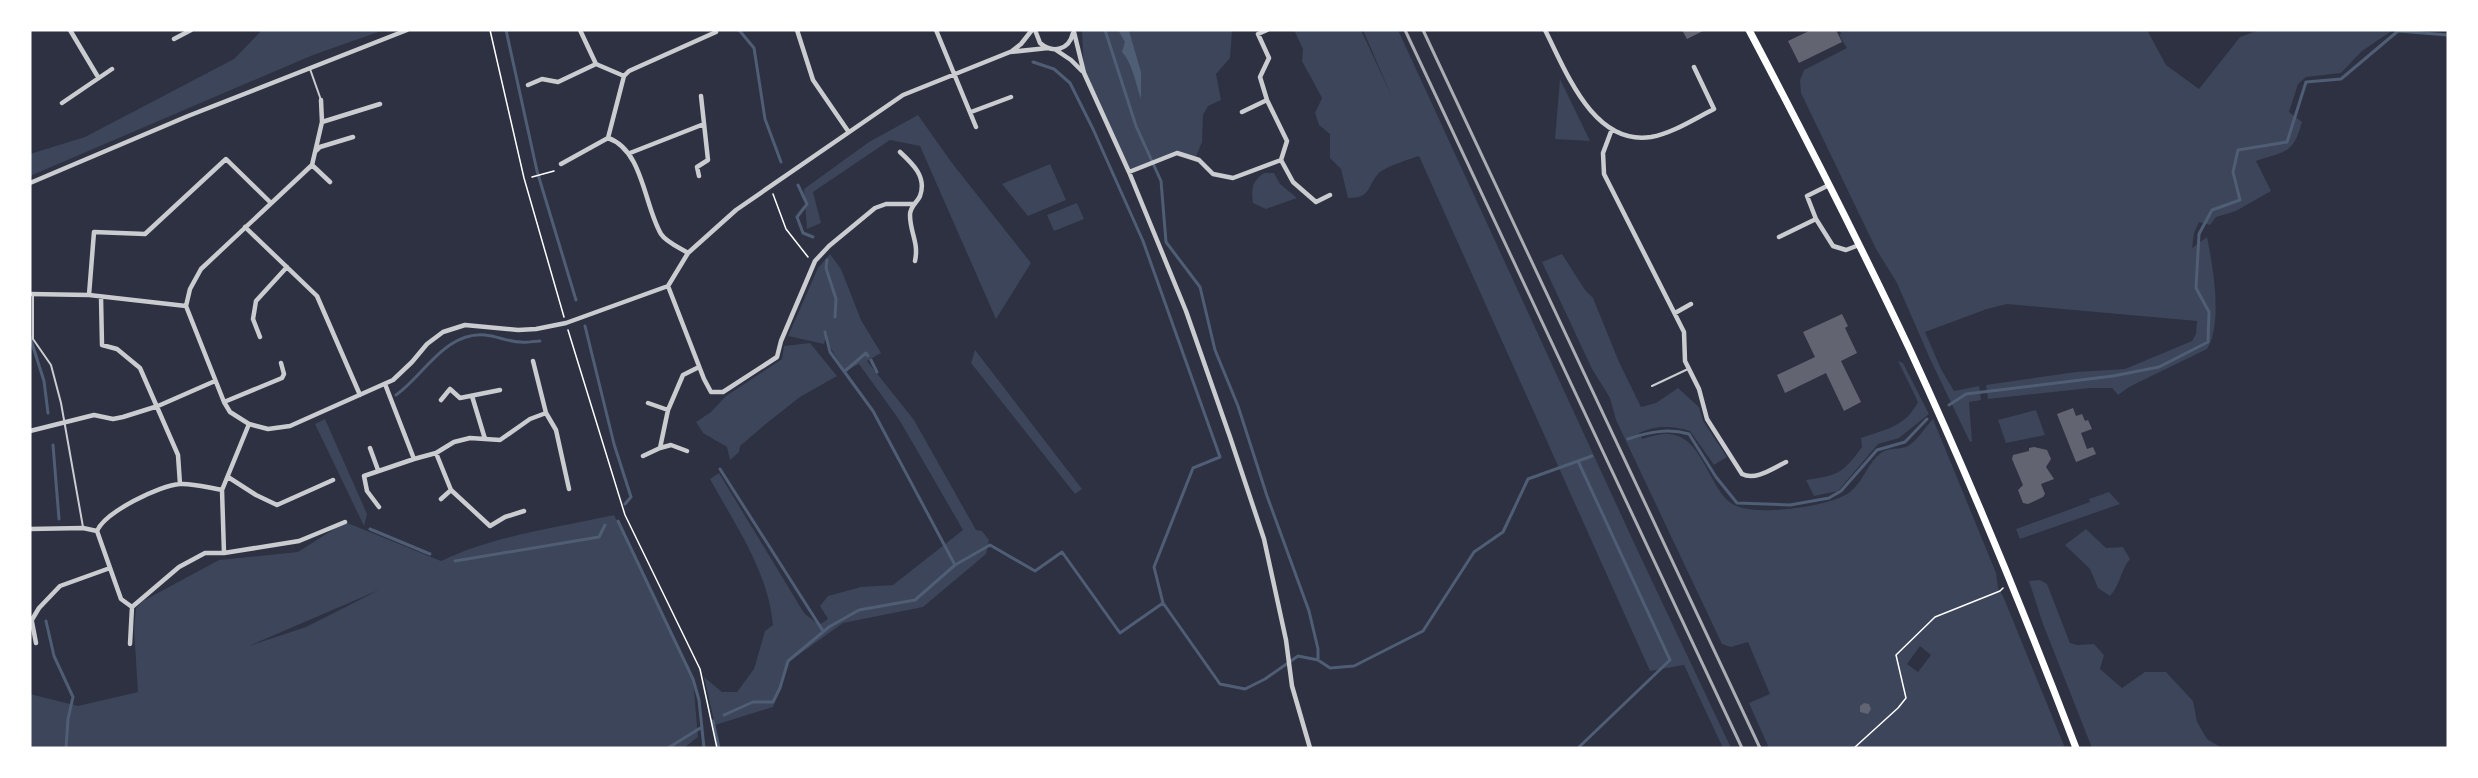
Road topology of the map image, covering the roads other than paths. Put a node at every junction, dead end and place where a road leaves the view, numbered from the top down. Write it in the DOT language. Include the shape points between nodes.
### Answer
graph roads {
  1 [pos="70,30"];
  2 [pos="191,30"];
  3 [pos="407,30"];
  4 [pos="580,30"];
  5 [pos="797,30"];
  6 [pos="936,30"];
  7 [pos="1033,30"];
  8 [pos="1267,30"];
  9 [pos="1545,30"];
  10 [pos="1749,30"];
  11 [pos="1073,31"];
  12 [pos="716,32"];
  13 [pos="1257,32"];
  14 [pos="174,39"];
  15 [pos="670,43"];
  16 [pos="1048,48"];
  17 [pos="1054,50"];
  18 [pos="674,51"];
  19 [pos="1010,52"];
  20 [pos="596,64"];
  21 [pos="1694,67"];
  22 [pos="310,68"];
  23 [pos="112,69"];
  24 [pos="954,73"];
  25 [pos="1084,73"];
  26 [pos="624,76"];
  27 [pos="98,77"];
  28 [pos="528,85"];
  29 [pos="701,96"];
  30 [pos="1011,97"];
  31 [pos="321,100"];
  32 [pos="1267,100"];
  33 [pos="62,103"];
  34 [pos="380,104"];
  35 [pos="970,112"];
  36 [pos="1242,112"];
  37 [pos="322,122"];
  38 [pos="704,124"];
  39 [pos="976,128"];
  40 [pos="1612,129"];
  41 [pos="848,131"];
  42 [pos="353,137"];
  43 [pos="608,138"];
  44 [pos="316,151"];
  45 [pos="900,152"];
  46 [pos="630,153"];
  47 [pos="1281,160"];
  48 [pos="561,164"];
  49 [pos="312,165"];
  50 [pos="1129,171"];
  51 [pos="699,176"];
  52 [pos="330,182"];
  53 [pos="30,183"];
  54 [pos="1829,185"];
  55 [pos="1330,195"];
  56 [pos="271,203"];
  57 [pos="913,204"];
  58 [pos="1816,219"];
  59 [pos="245,227"];
  60 [pos="1779,237"];
  61 [pos="1859,244"];
  62 [pos="688,253"];
  63 [pos="915,261"];
  64 [pos="287,267"];
  65 [pos="668,286"];
  66 [pos="31,293"];
  67 [pos="89,295"];
  68 [pos="102,297"];
  69 [pos="1691,304"];
  70 [pos="186,306"];
  71 [pos="1675,313"];
  72 [pos="260,337"];
  73 [pos="533,361"];
  74 [pos="281,363"];
  75 [pos="699,367"];
  76 [pos="1688,369"];
  77 [pos="215,381"];
  78 [pos="385,384"];
  79 [pos="1652,386"];
  80 [pos="500,390"];
  81 [pos="360,395"];
  82 [pos="472,396"];
  83 [pos="441,400"];
  84 [pos="224,402"];
  85 [pos="648,403"];
  86 [pos="158,406"];
  87 [pos="668,410"];
  88 [pos="546,413"];
  89 [pos="63,421"];
  90 [pos="249,424"];
  91 [pos="30,431"];
  92 [pos="485,439"];
  93 [pos="370,448"];
  94 [pos="660,448"];
  95 [pos="687,452"];
  96 [pos="436,453"];
  97 [pos="643,456"];
  98 [pos="414,459"];
  99 [pos="1786,462"];
  100 [pos="378,470"];
  101 [pos="228,477"];
  102 [pos="333,480"];
  103 [pos="180,484"];
  104 [pos="569,489"];
  105 [pos="222,490"];
  106 [pos="451,490"];
  107 [pos="441,499"];
  108 [pos="379,507"];
  109 [pos="524,511"];
  110 [pos="345,522"];
  111 [pos="83,528"];
  112 [pos="30,529"];
  113 [pos="97,531"];
  114 [pos="224,553"];
  115 [pos="110,568"];
  116 [pos="132,607"];
  117 [pos="31,623"];
  118 [pos="36,643"];
  119 [pos="130,644"];
  120 [pos="1310,748"];
  121 [pos="2076,748"];
  1 -- 27 [label="street"];
  2 -- 14 [label="street"];
  3 -- 22 [label="street"];
  4 -- 20 [label="street"];
  5 -- 41 [label="street" via="813,80"];
  6 -- 24 [label="street"];
  7 -- 16 [label="street"];
  7 -- 19 [label="street"];
  8 -- 13 [label="street"];
  9 -- 40 [label="street" via="1584,105"];
  10 -- 54 [label="main road"];
  11 -- 17 [label="street" via="1068,44"];
  11 -- 25 [label="street"];
  12 -- 18 [label="street"];
  13 -- 32 [label="street" via="1269,58 1260,77"];
  15 -- 18 [label="street"];
  16 -- 17 [label="street"];
  16 -- 19 [label="street"];
  17 -- 25 [label="street"];
  18 -- 26 [label="street"];
  19 -- 24 [label="street"];
  20 -- 26 [label="street"];
  20 -- 28 [label="street" via="558,82 542,79"];
  21 -- 40 [label="street" via="1714,108 1674,130 1649,137"];
  22 -- 31 [label="lane"];
  22 -- 53 [label="street"];
  23 -- 27 [label="street"];
  24 -- 35 [label="street"];
  24 -- 41 [label="street" via="903,95"];
  25 -- 50 [label="street"];
  26 -- 43 [label="street"];
  27 -- 33 [label="street"];
  29 -- 38 [label="street"];
  30 -- 35 [label="street"];
  31 -- 37 [label="street"];
  32 -- 36 [label="street"];
  32 -- 47 [label="street" via="1287,141"];
  34 -- 37 [label="street"];
  35 -- 39 [label="street"];
  37 -- 44 [label="street"];
  38 -- 46 [label="street"];
  38 -- 51 [label="street" via="708,160 697,167"];
  40 -- 71 [label="street" via="1603,153 1604,174"];
  41 -- 62 [label="street" via="736,210"];
  42 -- 44 [label="street"];
  43 -- 46 [label="street"];
  43 -- 48 [label="street"];
  44 -- 49 [label="street"];
  45 -- 57 [label="street" via="920,172 920,198"];
  46 -- 62 [label="street" via="662,236"];
  47 -- 50 [label="street" via="1233,178 1213,174 1199,160 1177,153"];
  47 -- 55 [label="street" via="1293,182 1316,202"];
  49 -- 52 [label="street"];
  49 -- 56 [label="street"];
  50 -- 120 [label="street" via="1186,311 1264,539 1287,640 1292,686"];
  54 -- 58 [label="street" via="1807,196"];
  54 -- 61 [label="main road"];
  56 -- 59 [label="street"];
  56 -- 67 [label="street" via="226,159 145,234 94,232"];
  57 -- 63 [label="street" via="910,213 918,249"];
  57 -- 75 [label="street" via="875,208 815,261 777,357 723,392 711,392"];
  58 -- 60 [label="street"];
  58 -- 61 [label="street" via="1833,246 1846,250"];
  59 -- 64 [label="street"];
  59 -- 70 [label="street" via="201,269"];
  61 -- 121 [label="main road" via="1938,413 2036,642"];
  62 -- 65 [label="street"];
  64 -- 72 [label="street" via="256,301 253,319"];
  64 -- 81 [label="street" via="317,296"];
  65 -- 75 [label="street"];
  65 -- 78 [label="street" via="566,323 518,330 465,325 443,332"];
  66 -- 67 [label="street"];
  66 -- 89 [label="lane" via="33,339 51,365"];
  67 -- 68 [label="street"];
  68 -- 70 [label="street"];
  68 -- 86 [label="street" via="102,345 117,350 140,368"];
  69 -- 71 [label="street"];
  70 -- 77 [label="street"];
  71 -- 76 [label="street" via="1684,332"];
  73 -- 88 [label="street"];
  74 -- 84 [label="street" via="285,374 282,378"];
  75 -- 87 [label="street" via="683,375"];
  76 -- 79 [label="lane"];
  76 -- 99 [label="street" via="1699,389 1707,419 1742,474 1756,476"];
  77 -- 84 [label="street"];
  77 -- 86 [label="street"];
  78 -- 81 [label="street"];
  78 -- 98 [label="street"];
  80 -- 82 [label="street"];
  81 -- 90 [label="street" via="290,426 268,429"];
  82 -- 83 [label="street" via="460,398 450,389"];
  82 -- 92 [label="street"];
  84 -- 90 [label="street" via="230,412"];
  85 -- 87 [label="street"];
  86 -- 89 [label="street" via="123,417 94,415"];
  86 -- 103 [label="street" via="178,455"];
  87 -- 94 [label="street"];
  88 -- 92 [label="street" via="500,440"];
  88 -- 104 [label="street" via="556,430"];
  89 -- 91 [label="street"];
  89 -- 111 [label="lane"];
  90 -- 101 [label="street"];
  92 -- 96 [label="street" via="454,442"];
  93 -- 100 [label="street"];
  94 -- 95 [label="street" via="671,445"];
  94 -- 97 [label="street"];
  96 -- 98 [label="street"];
  96 -- 106 [label="street"];
  98 -- 100 [label="street"];
  100 -- 108 [label="street" via="364,476 367,491"];
  101 -- 102 [label="street" via="277,504"];
  101 -- 105 [label="street"];
  103 -- 105 [label="street"];
  103 -- 113 [label="street" via="119,510"];
  105 -- 114 [label="street"];
  106 -- 107 [label="street"];
  106 -- 109 [label="street" via="490,526"];
  110 -- 114 [label="street" via="299,541"];
  111 -- 112 [label="street"];
  111 -- 113 [label="street"];
  113 -- 115 [label="street"];
  114 -- 116 [label="street" via="205,553 179,567"];
  115 -- 116 [label="street" via="121,599"];
  115 -- 117 [label="street" via="60,586"];
  116 -- 119 [label="street"];
  117 -- 118 [label="street"];
}
